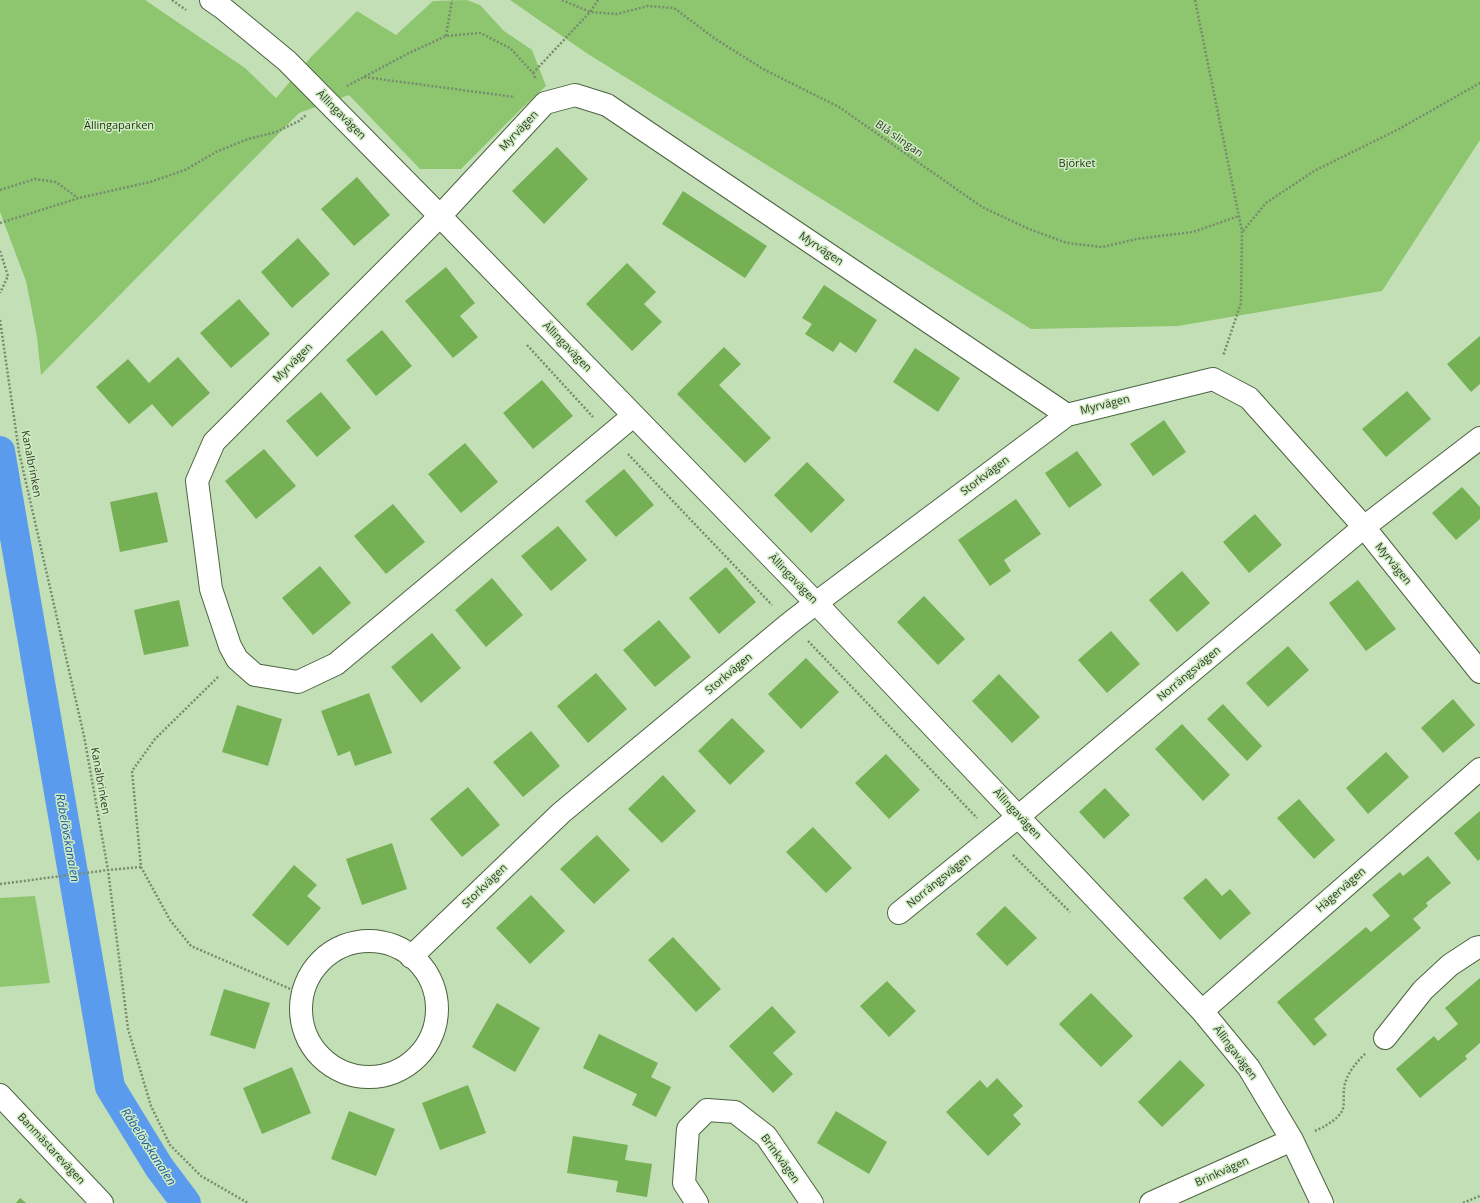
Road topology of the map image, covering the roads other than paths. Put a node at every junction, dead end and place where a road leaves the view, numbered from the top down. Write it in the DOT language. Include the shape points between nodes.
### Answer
graph roads {
  1 [pos="210,0"];
  2 [pos="440,216"];
  3 [pos="1067,415"];
  4 [pos="633,416"];
  5 [pos="1480,438"];
  6 [pos="1364,527"];
  7 [pos="816,603"];
  8 [pos="1480,672"];
  9 [pos="1480,769"];
  10 [pos="1019,816"];
  11 [pos="900,913"];
  12 [pos="1480,947"];
  13 [pos="411,957"];
  14 [pos="1202,1011"];
  15 [pos="1385,1038"];
  16 [pos="0,1095"];
  17 [pos="1292,1140"];
  18 [pos="102,1203"];
  19 [pos="697,1203"];
  20 [pos="812,1203"];
  21 [pos="1151,1203"];
  22 [pos="1322,1203"];
  1 -- 2 [label="street, Ällingavägen" via="287,61"];
  2 -- 3 [label="street, Myrvägen" via="541,107 575,95 607,105"];
  2 -- 4 [label="street, Ällingavägen"];
  2 -- 4 [label="street, Myrvägen" via="214,442 197,481 211,588 230,646 237,659 255,675 298,682 336,664"];
  3 -- 6 [label="street, Myrvägen" via="1213,379 1250,398"];
  3 -- 7 [label="street, Storkvägen"];
  4 -- 7 [label="street, Ällingavägen"];
  5 -- 6 [label="street, Norrängsvägen"];
  6 -- 8 [label="street, Myrvägen"];
  6 -- 10 [label="street, Norrängsvägen"];
  7 -- 10 [label="street, Ällingavägen"];
  7 -- 13 [label="street, Storkvägen" via="561,814"];
  9 -- 14 [label="street, Hägervägen"];
  10 -- 11 [label="street, Norrängsvägen"];
  10 -- 14 [label="street, Ällingavägen"];
  12 -- 15 [label="street" via="1450,965 1423,990"];
  13 -- 13 [label="street" via="402,950 380,942 357,942 326,956 318,964 302,994 301,1016 312,1047 327,1064 358,1077 369,1077 391,1074 418,1056 431,1038 436,1021 436,1005 431,983 419,964"];
  14 -- 17 [label="street, Ällingavägen" via="1249,1068"];
  16 -- 18 [label="street, Banmästarevägen"];
  17 -- 21 [label="street, Brinkvägen"];
  17 -- 22 [label="street, Ällingavägen"];
  19 -- 20 [label="street, Brinkvägen" via="684,1183 688,1129 707,1110 735,1112 766,1136"];
}
